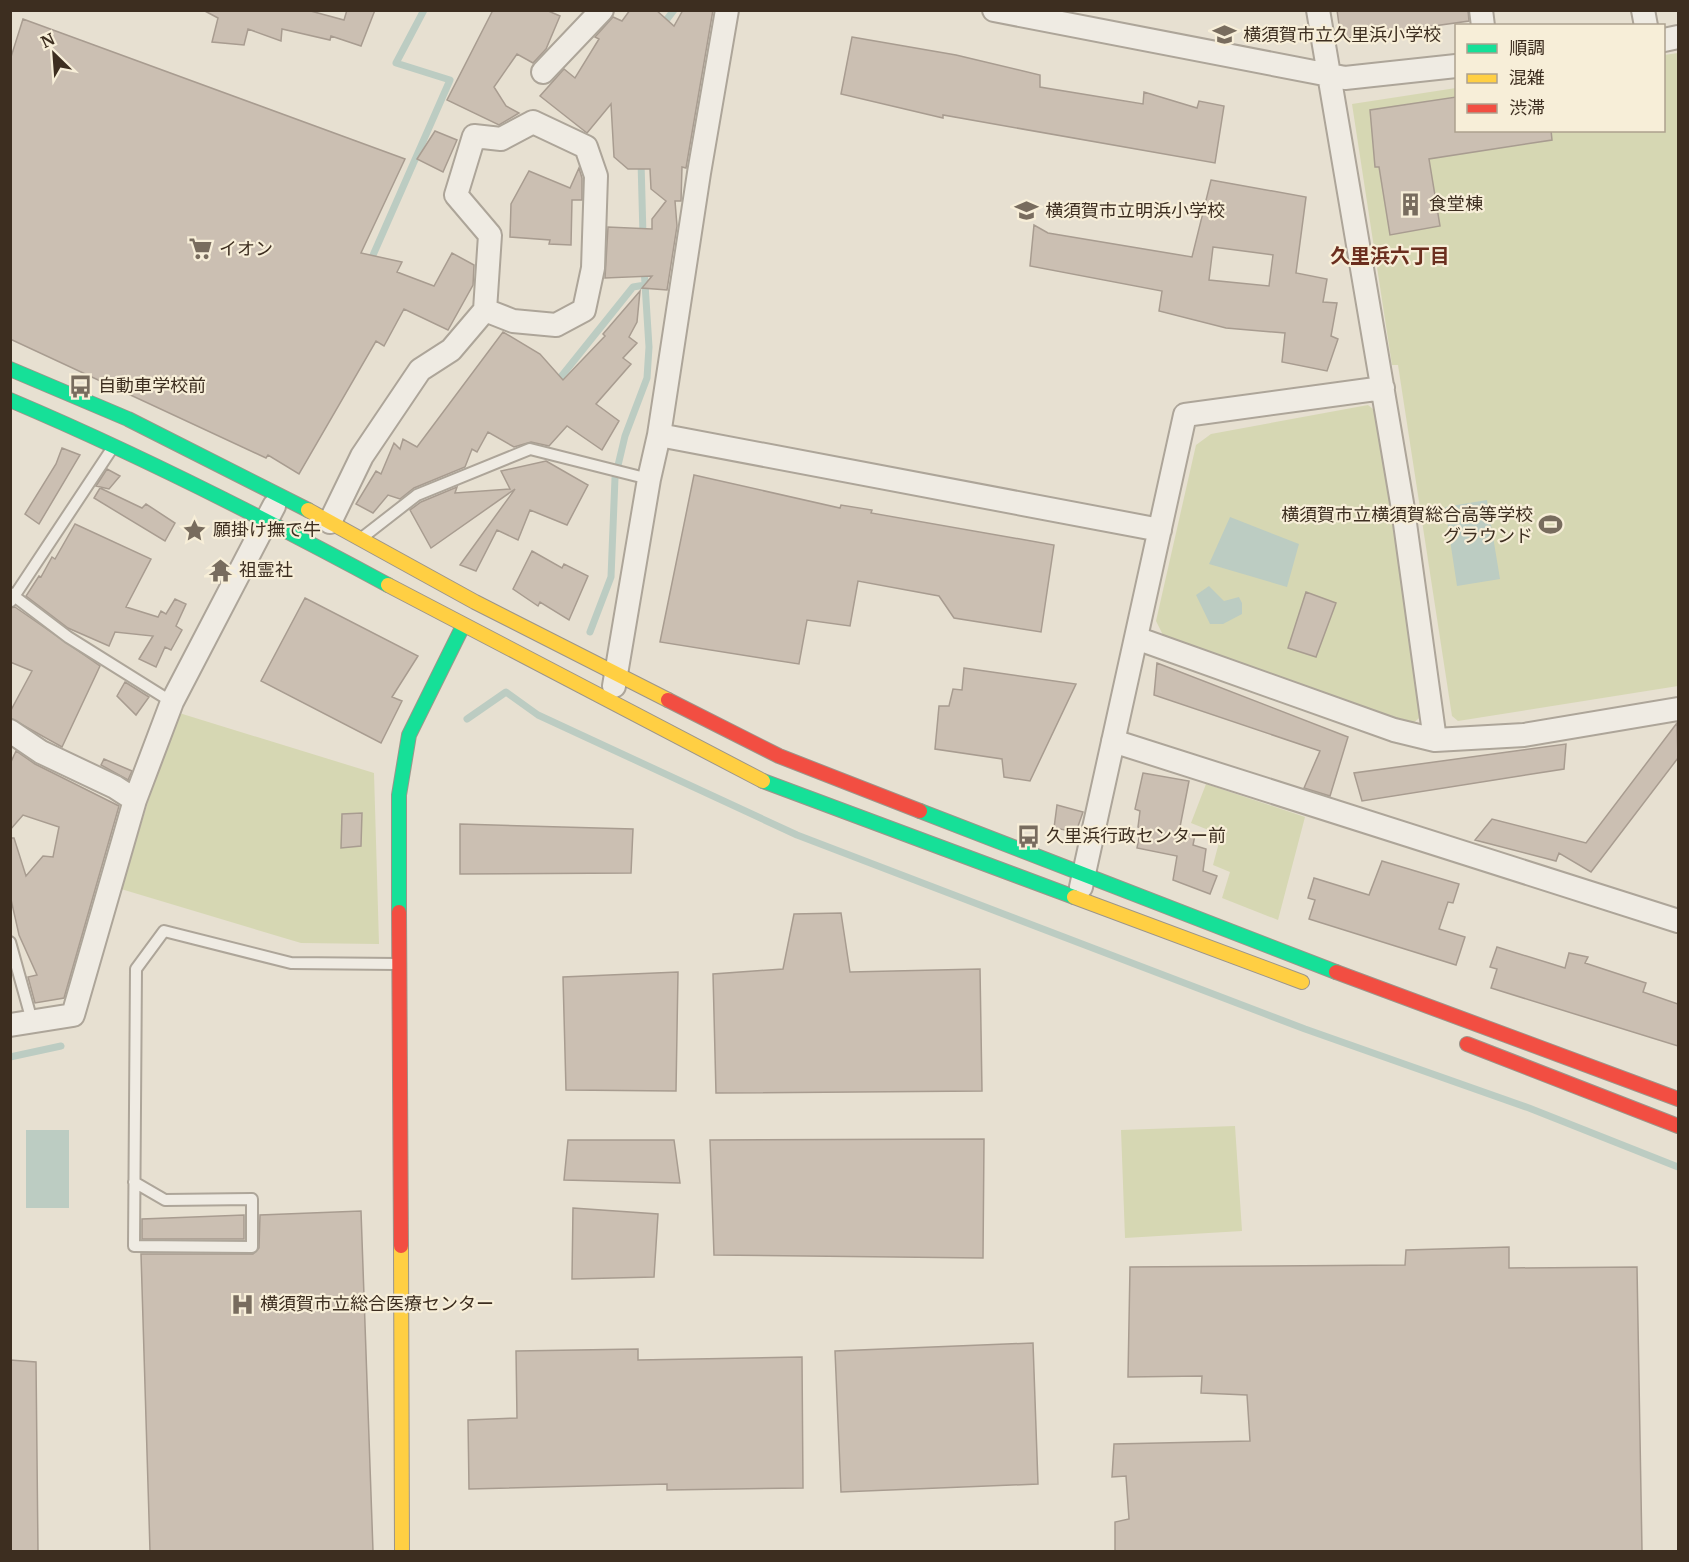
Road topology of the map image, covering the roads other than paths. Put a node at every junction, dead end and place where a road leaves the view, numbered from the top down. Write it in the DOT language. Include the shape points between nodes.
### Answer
graph roads {
  1 [pos="602,10"];
  2 [pos="727,10"];
  3 [pos="994,10"];
  4 [pos="1318,10"];
  5 [pos="1455,66"];
  6 [pos="543,72"];
  7 [pos="1329,73"];
  8 [pos="485,310"];
  9 [pos="10,369"];
  10 [pos="1383,388"];
  11 [pos="10,399"];
  12 [pos="659,435"];
  13 [pos="115,444"];
  14 [pos="649,479"];
  15 [pos="280,494"];
  16 [pos="267,519"];
  17 [pos="330,522"];
  18 [pos="1160,530"];
  19 [pos="361,539"];
  20 [pos="12,597"];
  21 [pos="475,602"];
  22 [pos="463,626"];
  23 [pos="1136,638"];
  24 [pos="616,674"];
  25 [pos="172,702"];
  26 [pos="611,703"];
  27 [pos="1678,709"];
  28 [pos="12,736"];
  29 [pos="1435,740"];
  30 [pos="1113,741"];
  31 [pos="135,800"];
  32 [pos="1083,874"];
  33 [pos="1078,897"];
  34 [pos="1678,921"];
  35 [pos="10,942"];
  36 [pos="400,964"];
  37 [pos="1316,987"];
  38 [pos="21,1023"];
  39 [pos="1449,1038"];
  40 [pos="1678,1099"];
  41 [pos="1678,1126"];
  42 [pos="134,1182"];
  43 [pos="402,1551"];
  1 -- 6 [label="street"];
  2 -- 12 [label="street"];
  3 -- 7 [label="street"];
  4 -- 7 [label="street"];
  5 -- 7 [label="street" via="1345,78"];
  7 -- 10 [label="street"];
  8 -- 8 [label="street" via="490,235 456,195 474,136 501,139 533,122 586,147 596,176 593,268 584,310 556,325 513,321"];
  8 -- 17 [label="street" via="451,350 420,370 362,456"];
  9 -- 15 [label="street" via="128,419"];
  10 -- 18 [label="street" via="1185,415"];
  10 -- 29 [label="street"];
  11 -- 13 [label="street"];
  12 -- 14 [label="street"];
  12 -- 18 [label="street"];
  13 -- 16 [label="street"];
  13 -- 20 [label="lane"];
  14 -- 19 [label="lane" via="530,450 417,495"];
  14 -- 24 [label="street"];
  15 -- 16 [label="street"];
  15 -- 17 [label="street"];
  16 -- 22 [label="street"];
  16 -- 25 [label="street"];
  17 -- 19 [label="street"];
  18 -- 23 [label="street"];
  19 -- 21 [label="street"];
  20 -- 25 [label="lane"];
  21 -- 22 [label="street"];
  21 -- 24 [label="street"];
  22 -- 26 [label="street"];
  22 -- 36 [label="street" via="409,735 399,795"];
  23 -- 29 [label="street" via="1394,730"];
  23 -- 30 [label="street"];
  24 -- 26 [label="street"];
  24 -- 32 [label="street" via="779,756"];
  25 -- 31 [label="street"];
  26 -- 33 [label="street" via="763,781"];
  27 -- 29 [label="street" via="1524,735"];
  28 -- 31 [label="street"];
  30 -- 32 [label="street"];
  30 -- 34 [label="street"];
  31 -- 38 [label="street" via="73,1015"];
  32 -- 33 [label="street"];
  32 -- 40 [label="street"];
  33 -- 37 [label="street"];
  35 -- 38 [label="lane"];
  36 -- 42 [label="lane" via="291,963 164,931 136,969"];
  36 -- 43 [label="street"];
  39 -- 41 [label="street"];
  42 -- 42 [label="lane" via="165,1200 252,1198 252,1247 134,1246"];
}
